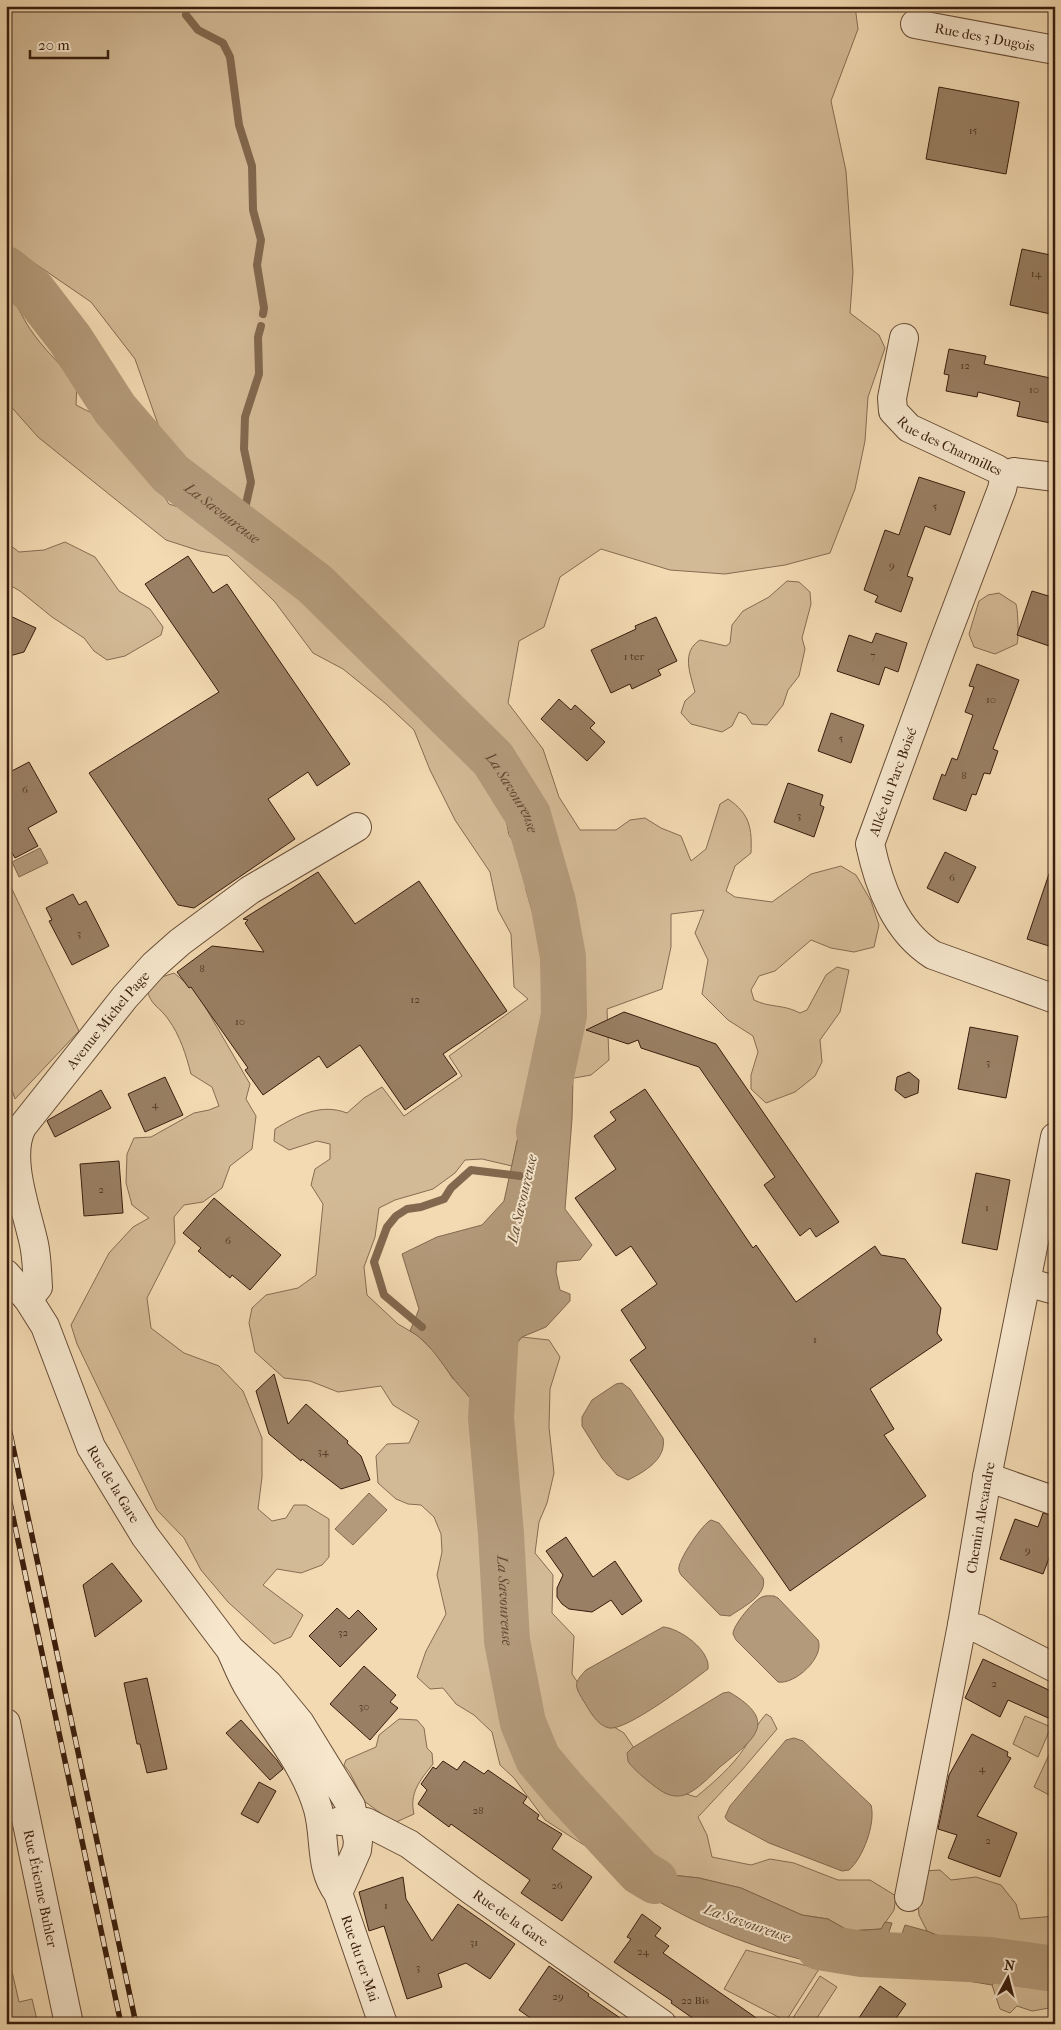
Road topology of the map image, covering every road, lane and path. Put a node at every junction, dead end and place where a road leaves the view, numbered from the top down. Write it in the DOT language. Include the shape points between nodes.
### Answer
graph roads {
  1 [pos="915,24"];
  2 [pos="1055,50"];
  3 [pos="904,338"];
  4 [pos="1005,475"];
  5 [pos="1055,478"];
  6 [pos="357,827"];
  7 [pos="1055,1000"];
  8 [pos="12,1126"];
  9 [pos="1055,1137"];
  10 [pos="6,1274"];
  11 [pos="1026,1282"];
  12 [pos="1055,1290"];
  13 [pos="28,1299"];
  14 [pos="987,1477"];
  15 [pos="1055,1501"];
  16 [pos="962,1625"];
  17 [pos="230,1649"];
  18 [pos="1055,1668"];
  19 [pos="6,1723"];
  20 [pos="307,1781"];
  21 [pos="14,1792"];
  22 [pos="355,1821"];
  23 [pos="324,1840"];
  24 [pos="338,1893"];
  25 [pos="908,1897"];
  26 [pos="69,2024"];
  27 [pos="383,2024"];
  28 [pos="662,2024"];
  1 -- 2 [label="street, Rue des 3 Dugois"];
  3 -- 4 [label="street, Rue des Charmilles" via="892,398 893,411 909,428"];
  4 -- 5 [label="street, Rue des Charmilles" via="1014,472"];
  4 -- 7 [label="street, Allée du Parc Boisé" via="870,844 877,875 892,910 921,947 933,955"];
  6 -- 8 [label="street, Avenue Michel Page" via="250,890 180,942 125,997 38,1106"];
  8 -- 13 [label="street, Avenue Michel Page" via="38,1287"];
  9 -- 11 [label="street, Chemin Alexandre"];
  10 -- 13 [label="street, Rue de la Gare"];
  11 -- 12 [label="street"];
  11 -- 14 [label="street, Chemin Alexandre"];
  13 -- 17 [label="street, Rue de la Gare" via="45,1326 91,1447 117,1493 145,1536"];
  14 -- 15 [label="street"];
  14 -- 16 [label="street, Chemin Alexandre"];
  16 -- 18 [label="street" via="980,1629"];
  16 -- 25 [label="street, Chemin Alexandre"];
  17 -- 20 [label="street, Rue de la Gare" via="250,1690 290,1749"];
  17 -- 22 [label="street, Rue de la Gare" via="268,1684 300,1723 348,1800"];
  19 -- 21 [label="street, Rue Étienne Buhler"];
  20 -- 22 [label="street, Rue de la Gare" via="325,1790 340,1815"];
  20 -- 23 [label="street, Rue du 1er Mai" via="318,1809"];
  21 -- 26 [label="street, Rue Étienne Buhler"];
  22 -- 23 [label="street, Rue de la Gare" via="332,1824"];
  22 -- 24 [label="street" via="357,1850"];
  22 -- 28 [label="street, Rue de la Gare" via="366,1822 410,1844"];
  23 -- 24 [label="street, Rue du 1er Mai" via="326,1868"];
  24 -- 27 [label="street, Rue du 1er Mai"];
}
